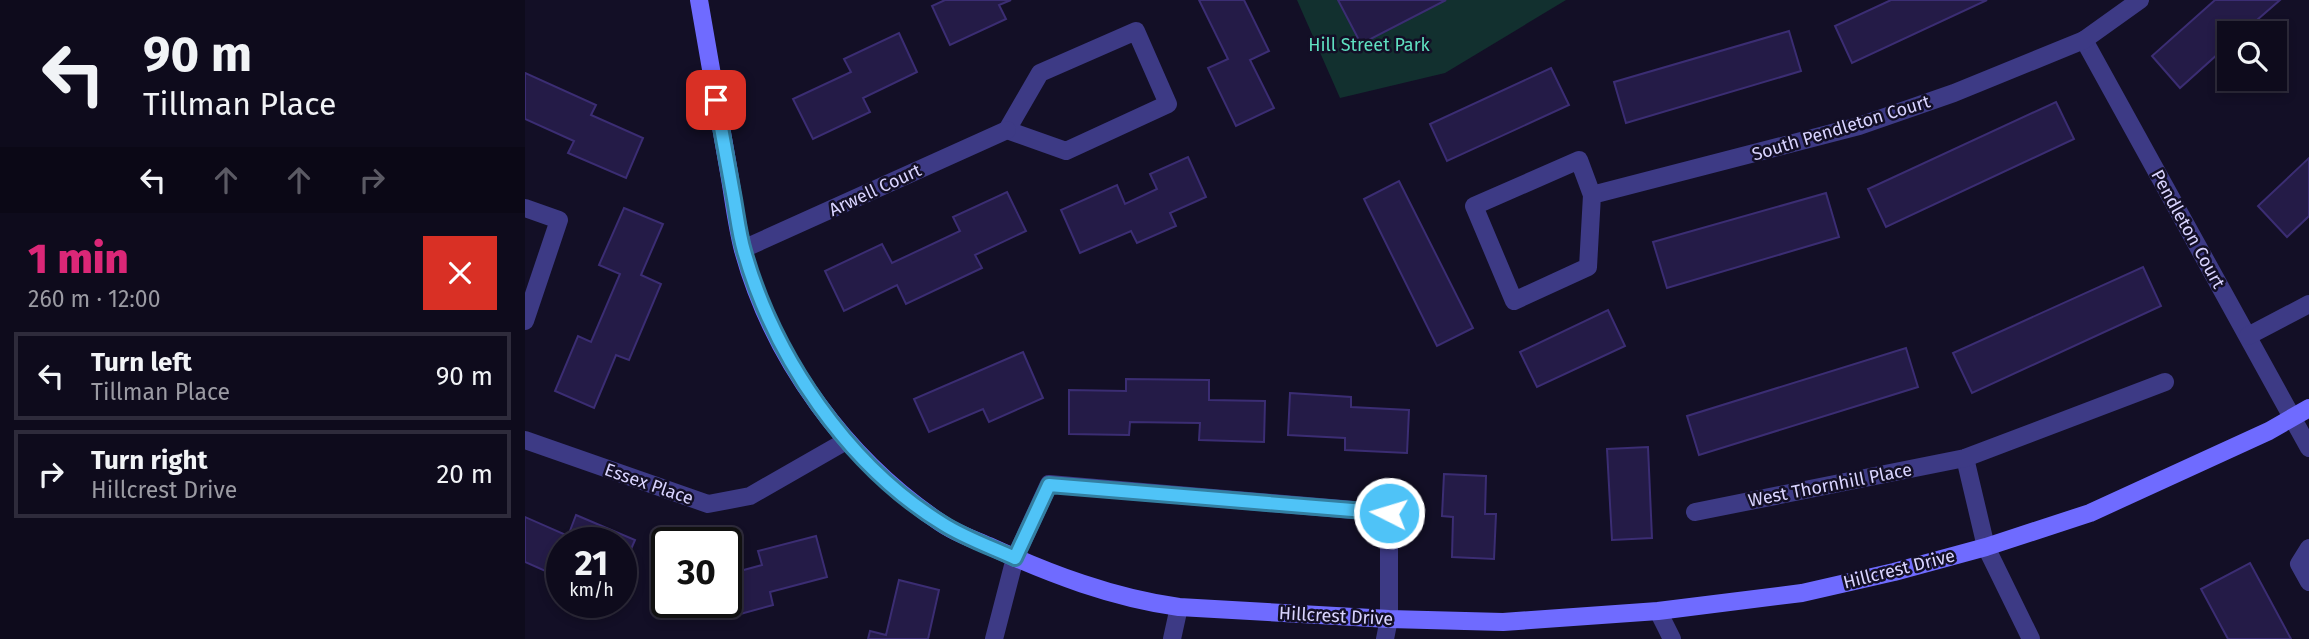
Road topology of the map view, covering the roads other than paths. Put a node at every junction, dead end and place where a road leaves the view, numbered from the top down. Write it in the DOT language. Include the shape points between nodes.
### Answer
graph roads {
  1 [pos="699,0"];
  2 [pos="2140,0"];
  3 [pos="2084,40"];
  4 [pos="1007,130"];
  5 [pos="1592,195"];
  6 [pos="525,208"];
  7 [pos="743,249"];
  8 [pos="2309,304"];
  9 [pos="525,321"];
  10 [pos="2248,336"];
  11 [pos="2165,382"];
  12 [pos="2309,408"];
  13 [pos="2293,417"];
  14 [pos="525,440"];
  15 [pos="846,441"];
  16 [pos="2309,448"];
  17 [pos="1965,458"];
  18 [pos="1695,512"];
  19 [pos="1986,547"];
  20 [pos="2309,548"];
  21 [pos="1015,558"];
  22 [pos="2309,582"];
  23 [pos="1179,607"];
  24 [pos="1658,611"];
  25 [pos="1389,619"];
  26 [pos="994,639"];
  27 [pos="1172,639"];
  28 [pos="1385,639"];
  29 [pos="1672,639"];
  30 [pos="2031,639"];
  1 -- 7 [label="street, Hillcrest Drive"];
  2 -- 3 [label="street, South Pendleton Court"];
  3 -- 5 [label="street, South Pendleton Court" via="1859,126"];
  3 -- 10 [label="street, Pendleton Court"];
  4 -- 4 [label="street" via="1066,151 1168,104 1136,31 1040,73"];
  4 -- 7 [label="street, Arwell Court"];
  5 -- 5 [label="street" via="1579,160 1474,206 1514,301 1588,267"];
  6 -- 9 [label="street" via="559,220"];
  7 -- 15 [label="street, Hillcrest Drive" via="785,351"];
  8 -- 10 [label="street"];
  10 -- 13 [label="street, Pendleton Court"];
  11 -- 17 [label="street, West Thornhill Place"];
  12 -- 13 [label="street, Hillcrest Drive"];
  13 -- 16 [label="street, Pendleton Court"];
  13 -- 19 [label="street, Hillcrest Drive" via="2091,513"];
  14 -- 15 [label="street, Essex Place" via="708,504 750,496"];
  15 -- 21 [label="street, Hillcrest Drive" via="902,495 943,525"];
  17 -- 18 [label="street, West Thornhill Place"];
  17 -- 19 [label="street"];
  19 -- 24 [label="street, Hillcrest Drive" via="1802,593"];
  19 -- 30 [label="street"];
  20 -- 22 [label="street" via="2299,564"];
  21 -- 23 [label="street, Hillcrest Drive" via="1075,582"];
  21 -- 25 [label="street" via="1049,485 1389,513"];
  21 -- 26 [label="street"];
  23 -- 25 [label="street, Hillcrest Drive"];
  23 -- 27 [label="street"];
  24 -- 25 [label="street, Hillcrest Drive" via="1503,622"];
  24 -- 29 [label="street"];
  25 -- 28 [label="street"];
}
